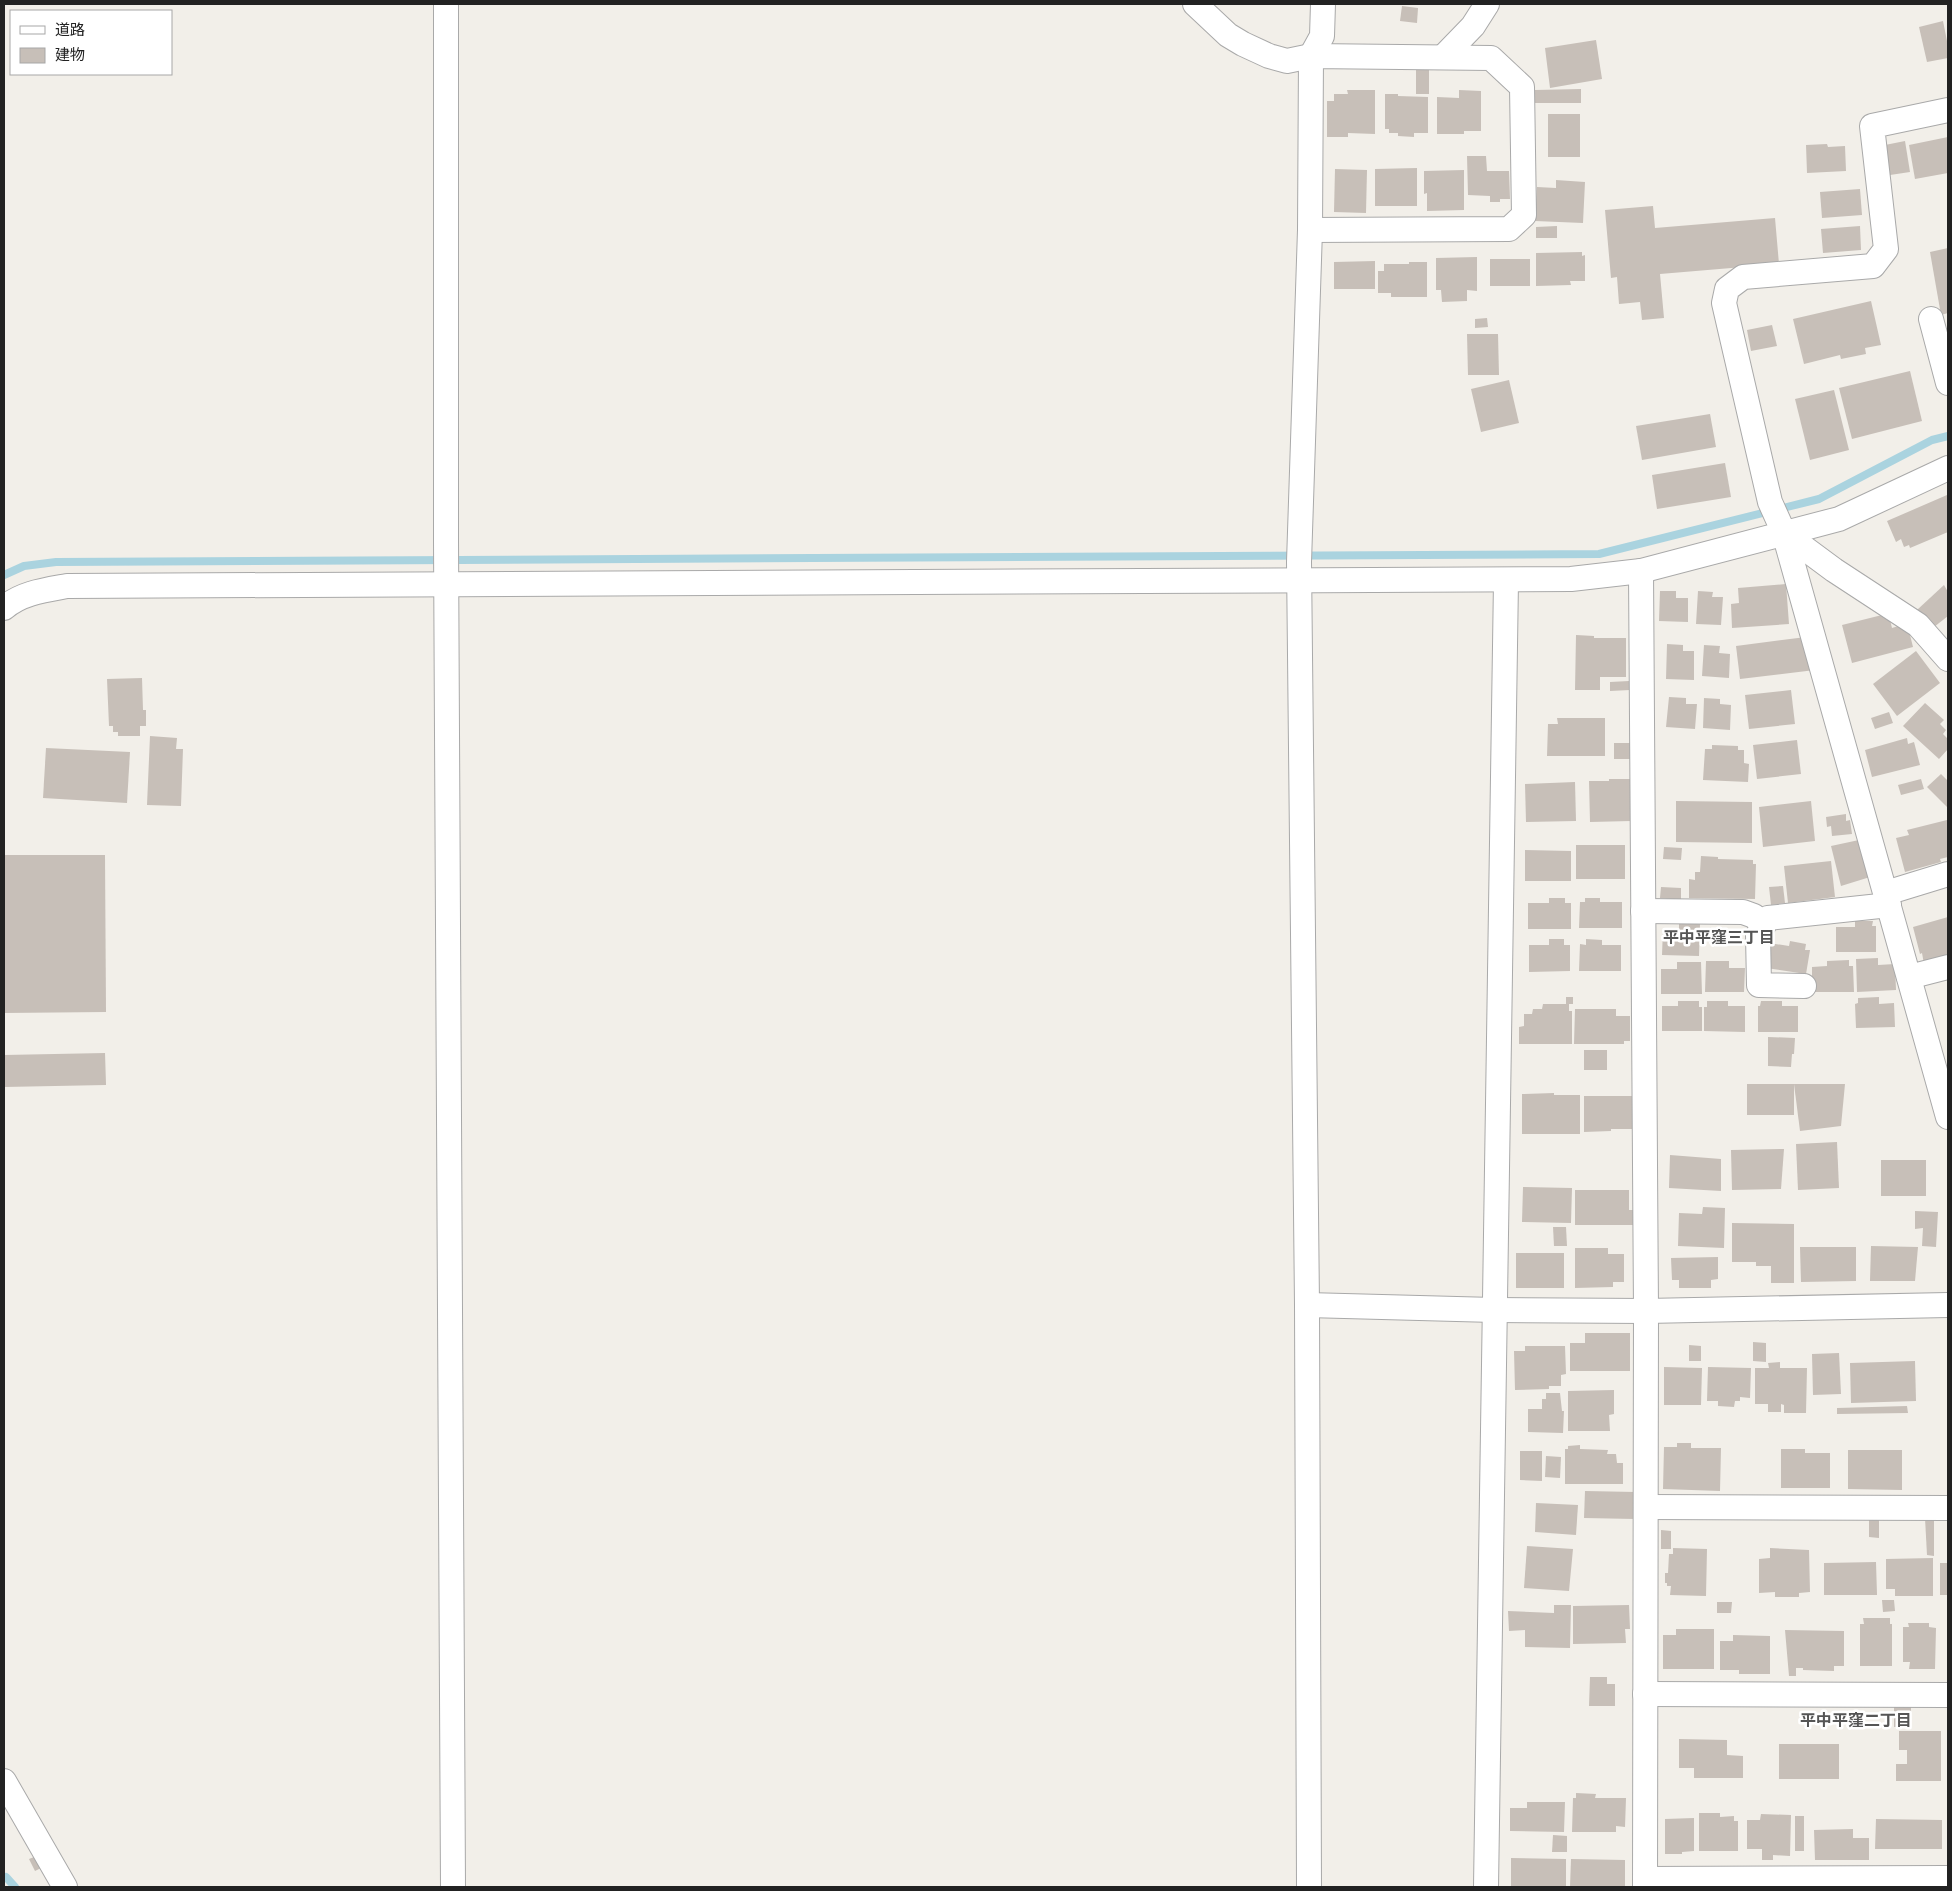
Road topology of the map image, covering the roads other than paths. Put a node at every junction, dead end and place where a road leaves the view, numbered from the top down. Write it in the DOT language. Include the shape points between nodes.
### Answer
graph roads {
  1 [pos="446,4"];
  2 [pos="1195,4"];
  3 [pos="1323,4"];
  4 [pos="1487,4"];
  5 [pos="1311,56"];
  6 [pos="1443,57"];
  7 [pos="1948,110"];
  8 [pos="1310,230"];
  9 [pos="1931,319"];
  10 [pos="1948,383"];
  11 [pos="1948,468"];
  12 [pos="1784,533"];
  13 [pos="1299,562"];
  14 [pos="1641,571"];
  15 [pos="446,578"];
  16 [pos="1506,581"];
  17 [pos="4,608"];
  18 [pos="1948,659"];
  19 [pos="1948,874"];
  20 [pos="1887,899"];
  21 [pos="1643,911"];
  22 [pos="1762,925"];
  23 [pos="1948,967"];
  24 [pos="1909,977"];
  25 [pos="1804,986"];
  26 [pos="1948,1117"];
  27 [pos="1307,1305"];
  28 [pos="1948,1305"];
  29 [pos="1494,1310"];
  30 [pos="1646,1312"];
  31 [pos="1646,1507"];
  32 [pos="1948,1508"];
  33 [pos="1645,1694"];
  34 [pos="1948,1695"];
  35 [pos="4,1781"];
  36 [pos="1948,1878"];
  37 [pos="1645,1883"];
  38 [pos="65,1887"];
  39 [pos="453,1887"];
  40 [pos="1309,1887"];
  41 [pos="1486,1887"];
  1 -- 15 [label="street"];
  2 -- 5 [label="street" via="1228,35 1269,56 1286,61"];
  3 -- 5 [label="street" via="1322,36"];
  4 -- 6 [label="street" via="1473,26"];
  5 -- 6 [label="street"];
  5 -- 8 [label="street"];
  6 -- 8 [label="street" via="1491,58 1522,87 1524,215 1509,230"];
  7 -- 12 [label="street" via="1872,126 1886,249 1873,266 1743,277 1727,289 1724,303 1770,502"];
  8 -- 13 [label="street"];
  9 -- 10 [label="street"];
  11 -- 12 [label="street" via="1840,519"];
  12 -- 14 [label="street"];
  12 -- 18 [label="street" via="1918,625"];
  12 -- 20 [label="street"];
  13 -- 15 [label="street"];
  13 -- 16 [label="street"];
  13 -- 27 [label="street"];
  14 -- 16 [label="street" via="1571,579"];
  14 -- 21 [label="street"];
  15 -- 17 [label="street" via="67,586 37,591"];
  15 -- 39 [label="street"];
  16 -- 29 [label="street"];
  19 -- 20 [label="street"];
  20 -- 22 [label="street" via="1768,918"];
  20 -- 24 [label="street"];
  21 -- 22 [label="street" via="1728,910 1754,916"];
  21 -- 30 [label="street"];
  22 -- 25 [label="street" via="1758,935 1759,985"];
  23 -- 24 [label="street"];
  24 -- 26 [label="street"];
  27 -- 29 [label="street"];
  27 -- 40 [label="street"];
  28 -- 30 [label="street"];
  29 -- 30 [label="street"];
  29 -- 41 [label="street"];
  30 -- 31 [label="street"];
  31 -- 32 [label="street"];
  31 -- 33 [label="street"];
  33 -- 34 [label="street"];
  33 -- 37 [label="street"];
  35 -- 38 [label="street"];
  36 -- 37 [label="street"];
}
